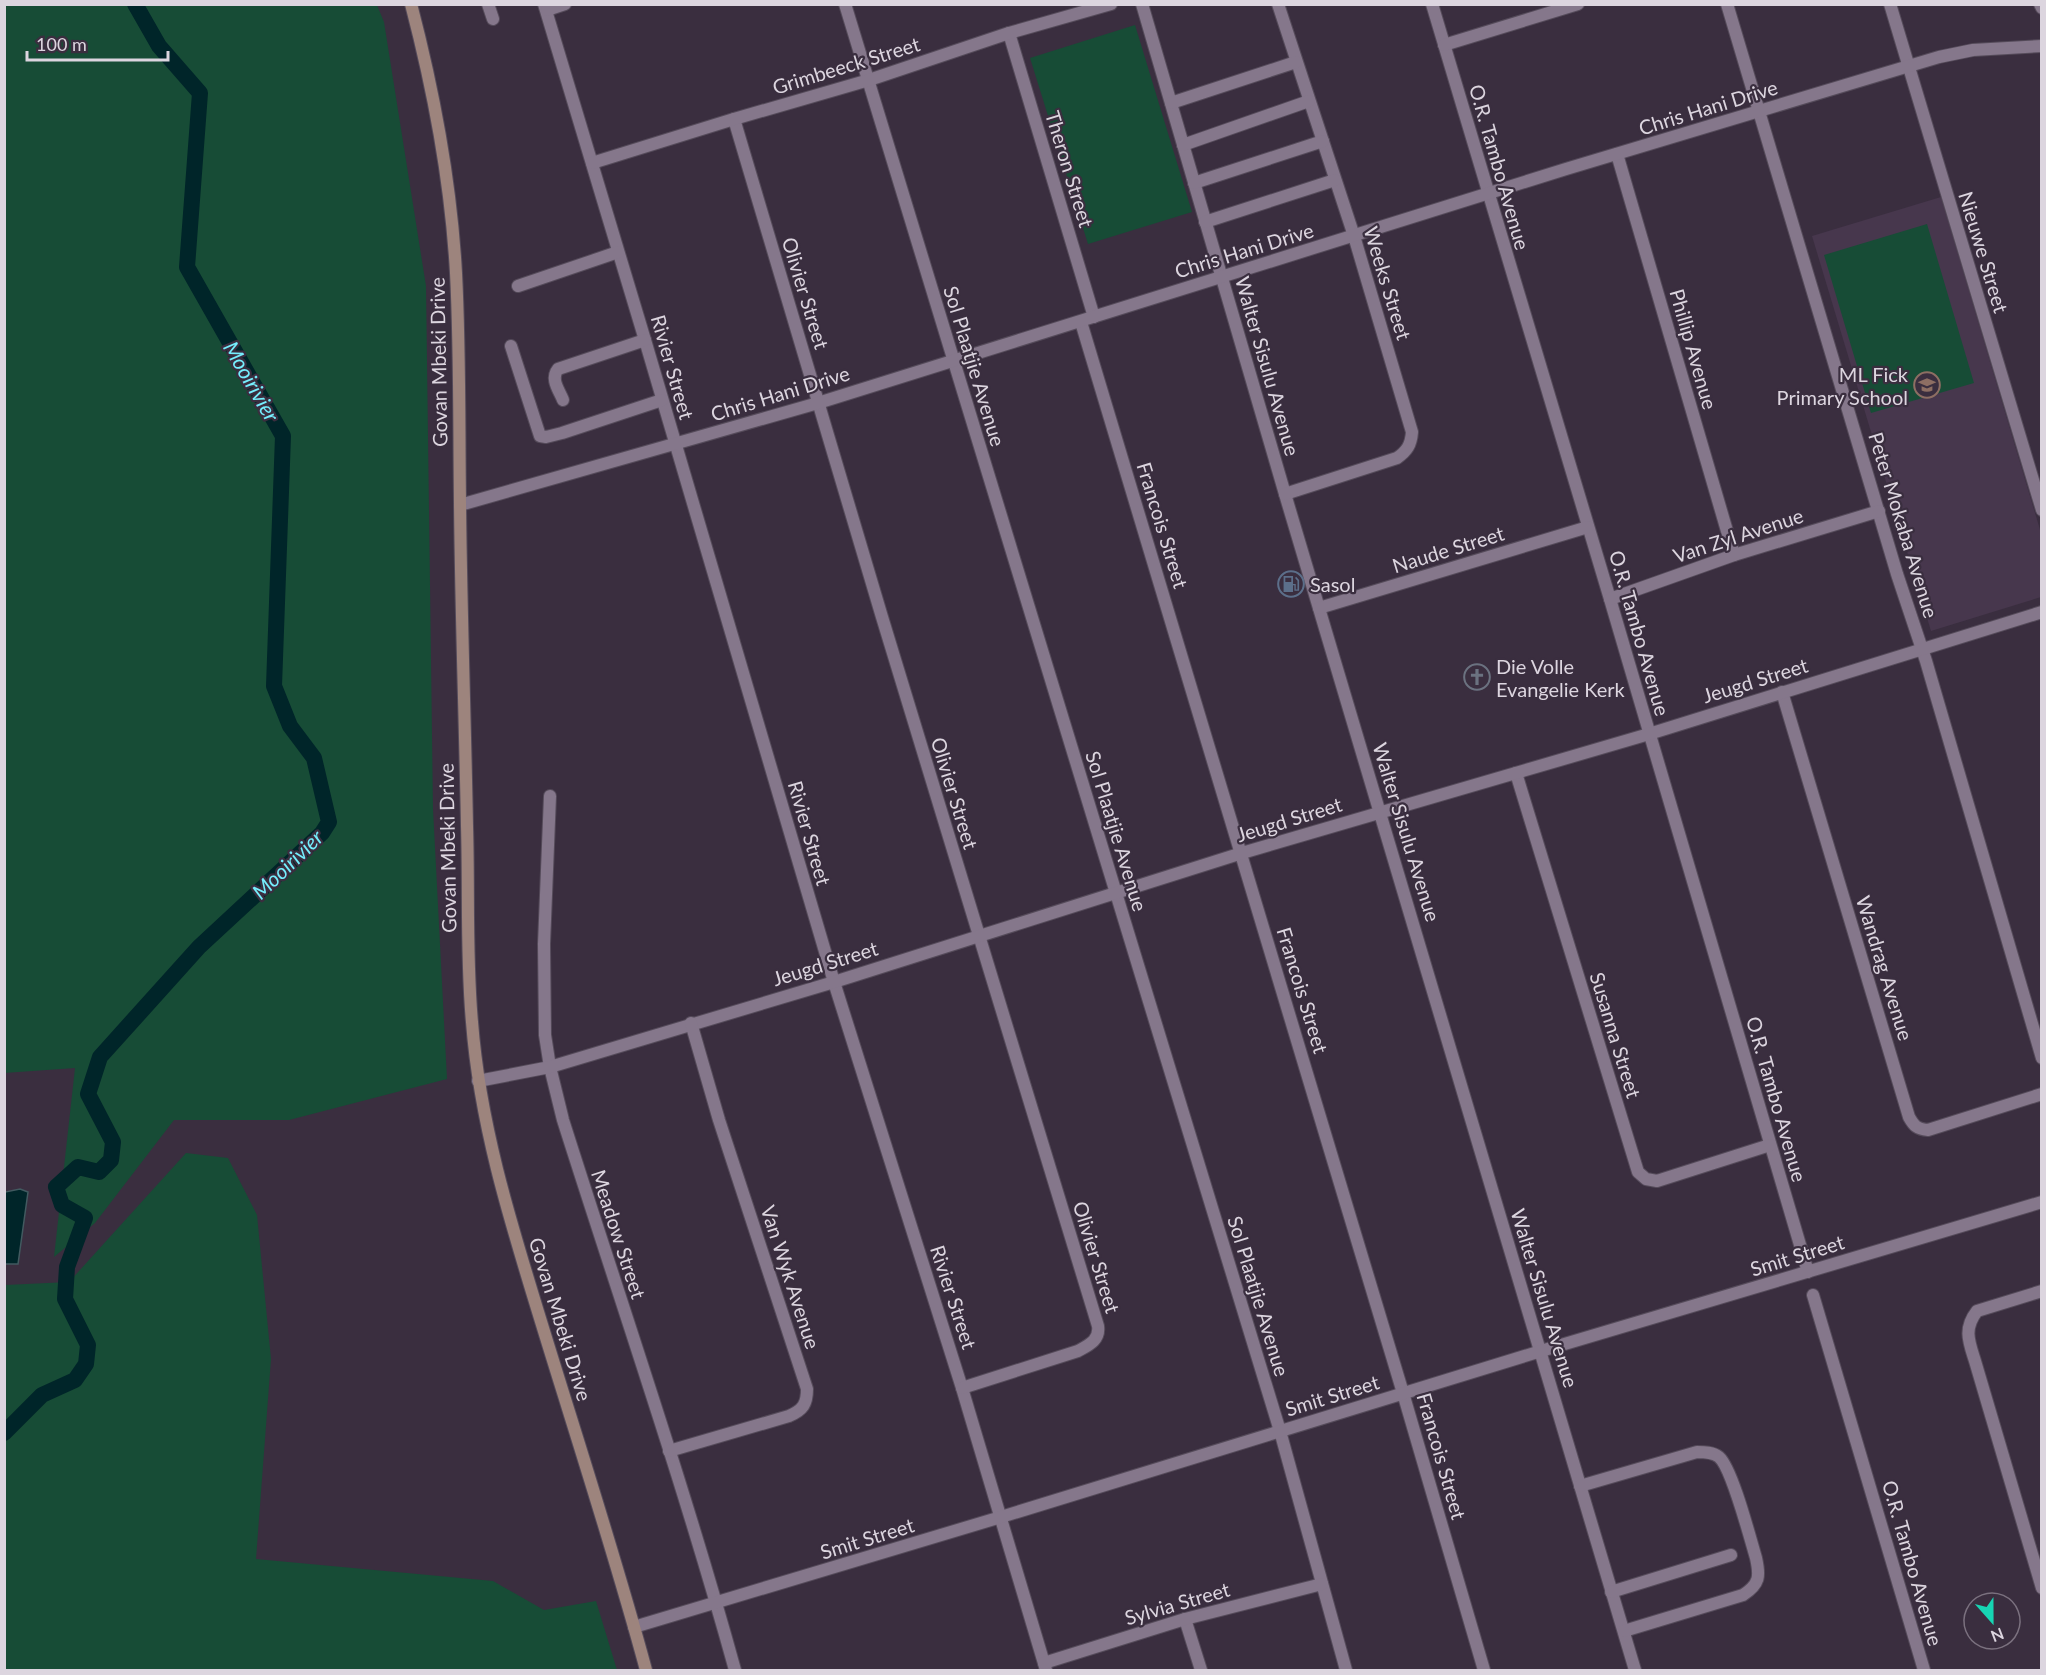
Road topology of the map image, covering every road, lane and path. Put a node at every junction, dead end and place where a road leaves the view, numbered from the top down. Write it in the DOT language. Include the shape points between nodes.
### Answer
graph roads {
  1 [pos="411,4"];
  2 [pos="488,4"];
  3 [pos="564,4"];
  4 [pos="845,4"];
  5 [pos="1111,4"];
  6 [pos="1142,4"];
  7 [pos="1278,4"];
  8 [pos="1432,4"];
  9 [pos="1578,4"];
  10 [pos="1727,4"];
  11 [pos="1890,4"];
  12 [pos="545,7"];
  13 [pos="493,19"];
  14 [pos="1009,33"];
  15 [pos="1444,45"];
  16 [pos="2042,46"];
  17 [pos="1296,62"];
  18 [pos="1908,66"];
  19 [pos="869,80"];
  20 [pos="1309,101"];
  21 [pos="1171,103"];
  22 [pos="1759,112"];
  23 [pos="734,119"];
  24 [pos="1323,141"];
  25 [pos="1183,145"];
  26 [pos="1617,154"];
  27 [pos="592,163"];
  28 [pos="1335,180"];
  29 [pos="1194,183"];
  30 [pos="1487,194"];
  31 [pos="1205,222"];
  32 [pos="1354,236"];
  33 [pos="618,252"];
  34 [pos="1222,277"];
  35 [pos="518,286"];
  36 [pos="1094,317"];
  37 [pos="1082,322"];
  38 [pos="645,340"];
  39 [pos="511,346"];
  40 [pos="953,361"];
  41 [pos="563,400"];
  42 [pos="662,400"];
  43 [pos="818,403"];
  44 [pos="675,445"];
  45 [pos="1285,494"];
  46 [pos="460,505"];
  47 [pos="2042,510"];
  48 [pos="1879,511"];
  49 [pos="1588,526"];
  50 [pos="1734,555"];
  51 [pos="1610,599"];
  52 [pos="1320,608"];
  53 [pos="2042,612"];
  54 [pos="1922,649"];
  55 [pos="1782,692"];
  56 [pos="1649,734"];
  57 [pos="1516,773"];
  58 [pos="550,796"];
  59 [pos="1380,812"];
  60 [pos="1242,853"];
  61 [pos="1115,894"];
  62 [pos="978,937"];
  63 [pos="834,981"];
  64 [pos="690,1023"];
  65 [pos="2042,1058"];
  66 [pos="550,1067"];
  67 [pos="478,1081"];
  68 [pos="2042,1094"];
  69 [pos="1770,1145"];
  70 [pos="2042,1202"];
  71 [pos="1808,1272"];
  72 [pos="2042,1291"];
  73 [pos="1813,1295"];
  74 [pos="1541,1351"];
  75 [pos="962,1388"];
  76 [pos="1403,1393"];
  77 [pos="1280,1431"];
  78 [pos="669,1451"];
  79 [pos="1580,1486"];
  80 [pos="1001,1517"];
  81 [pos="1731,1556"];
  82 [pos="1322,1584"];
  83 [pos="2042,1588"];
  84 [pos="1611,1592"];
  85 [pos="716,1603"];
  86 [pos="1185,1619"];
  87 [pos="634,1627"];
  88 [pos="1624,1631"];
  89 [pos="1045,1667"];
  90 [pos="646,1671"];
  91 [pos="735,1671"];
  92 [pos="1201,1671"];
  93 [pos="1346,1671"];
  94 [pos="1484,1671"];
  95 [pos="1635,1671"];
  96 [pos="1924,1671"];
  1 -- 46 [label="main road, Govan Mbeki Drive" via="450,201 458,320"];
  2 -- 13 [label="street"];
  3 -- 12 [label="street"];
  4 -- 19 [label="street, Sol Plaatjie Avenue"];
  5 -- 14 [label="street, Grimbeeck Street"];
  6 -- 21 [label="street, Walter Sisulu Avenue"];
  7 -- 17 [label="street, Weeks Street"];
  8 -- 15 [label="street, O.R. Tambo Avenue"];
  9 -- 15 [label="street"];
  10 -- 22 [label="street, Peter Mokaba Avenue"];
  11 -- 18 [label="street, Nieuwe Street"];
  12 -- 27 [label="street, Rivier Street"];
  14 -- 19 [label="street, Grimbeeck Street"];
  14 -- 36 [label="street, Theron Street"];
  15 -- 30 [label="street, O.R. Tambo Avenue"];
  16 -- 18 [label="street, Chris Hani Drive" via="1973,50"];
  17 -- 20 [label="street, Weeks Street"];
  17 -- 21 [label="street"];
  18 -- 22 [label="street, Chris Hani Drive"];
  18 -- 47 [label="street, Nieuwe Street"];
  19 -- 23 [label="street, Grimbeeck Street"];
  19 -- 40 [label="street, Sol Plaatjie Avenue"];
  20 -- 24 [label="street, Weeks Street"];
  20 -- 25 [label="street"];
  21 -- 25 [label="street, Walter Sisulu Avenue"];
  22 -- 26 [label="street, Chris Hani Drive"];
  22 -- 48 [label="street, Peter Mokaba Avenue"];
  23 -- 27 [label="street, Grimbeeck Street"];
  23 -- 43 [label="street, Olivier Street"];
  24 -- 28 [label="street, Weeks Street"];
  24 -- 29 [label="street"];
  25 -- 29 [label="street, Walter Sisulu Avenue"];
  26 -- 30 [label="street, Chris Hani Drive"];
  26 -- 50 [label="street, Phillip Avenue"];
  27 -- 33 [label="street, Rivier Street"];
  28 -- 31 [label="street"];
  28 -- 32 [label="street, Weeks Street"];
  29 -- 31 [label="street, Walter Sisulu Avenue"];
  30 -- 32 [label="street, Chris Hani Drive"];
  30 -- 49 [label="street, O.R. Tambo Avenue"];
  31 -- 34 [label="street, Walter Sisulu Avenue"];
  32 -- 34 [label="street, Chris Hani Drive"];
  32 -- 45 [label="street, Weeks Street" via="1409,421 1411,442 1397,458"];
  33 -- 35 [label="street"];
  33 -- 38 [label="street, Rivier Street"];
  34 -- 36 [label="street, Chris Hani Drive"];
  34 -- 45 [label="street, Walter Sisulu Avenue"];
  36 -- 37 [label="street, Chris Hani Drive"];
  37 -- 40 [label="street, Chris Hani Drive"];
  37 -- 60 [label="street, Francois Street"];
  38 -- 41 [label="street" via="558,369 554,380"];
  38 -- 42 [label="street, Rivier Street"];
  39 -- 42 [label="street" via="540,436 562,433"];
  40 -- 43 [label="street, Chris Hani Drive"];
  40 -- 61 [label="street, Sol Plaatjie Avenue"];
  42 -- 44 [label="street, Rivier Street"];
  43 -- 44 [label="street, Chris Hani Drive"];
  43 -- 62 [label="street, Olivier Street"];
  44 -- 46 [label="street, Chris Hani Drive"];
  44 -- 63 [label="street, Rivier Street"];
  45 -- 52 [label="street, Walter Sisulu Avenue"];
  46 -- 67 [label="main road, Govan Mbeki Drive" via="468,944"];
  48 -- 50 [label="street, Van Zyl Avenue"];
  48 -- 54 [label="street, Peter Mokaba Avenue"];
  49 -- 51 [label="street, O.R. Tambo Avenue"];
  49 -- 52 [label="street, Naude Street"];
  50 -- 51 [label="street, Van Zyl Avenue"];
  51 -- 56 [label="street, O.R. Tambo Avenue"];
  52 -- 59 [label="street, Walter Sisulu Avenue"];
  53 -- 54 [label="street, Jeugd Street"];
  54 -- 55 [label="street, Jeugd Street"];
  54 -- 65 [label="street, Peter Mokaba Avenue"];
  55 -- 56 [label="street, Jeugd Street"];
  55 -- 68 [label="street, Wandrag Avenue" via="1913,1124 1928,1130"];
  56 -- 57 [label="street, Jeugd Street"];
  56 -- 69 [label="street, O.R. Tambo Avenue"];
  57 -- 59 [label="street, Jeugd Street"];
  57 -- 69 [label="street, Susanna Street" via="1638,1172 1657,1181"];
  58 -- 66 [label="street, Meadow Street" via="544,944 545,1035"];
  59 -- 60 [label="street, Jeugd Street"];
  59 -- 74 [label="street, Walter Sisulu Avenue"];
  60 -- 61 [label="street, Jeugd Street"];
  60 -- 76 [label="street, Francois Street"];
  61 -- 62 [label="street, Jeugd Street"];
  61 -- 77 [label="street, Sol Plaatjie Avenue"];
  62 -- 63 [label="street, Jeugd Street"];
  62 -- 75 [label="street, Olivier Street" via="1099,1333 1089,1345 1078,1350"];
  63 -- 64 [label="street, Jeugd Street"];
  63 -- 75 [label="street, Rivier Street"];
  64 -- 66 [label="street, Jeugd Street"];
  64 -- 78 [label="street, Van Wyk Avenue" via="807,1396 803,1407 789,1416"];
  66 -- 67 [label="street, Jeugd Street"];
  66 -- 78 [label="street, Meadow Street" via="563,1120"];
  67 -- 87 [label="main road, Govan Mbeki Drive" via="513,1229"];
  69 -- 71 [label="street, O.R. Tambo Avenue"];
  70 -- 71 [label="street, Smit Street"];
  71 -- 74 [label="street, Smit Street"];
  72 -- 83 [label="street" via="1977,1311 1968,1330"];
  73 -- 96 [label="street, O.R. Tambo Avenue"];
  74 -- 76 [label="street, Smit Street"];
  74 -- 79 [label="street, Walter Sisulu Avenue"];
  75 -- 80 [label="street, Rivier Street"];
  76 -- 77 [label="street, Smit Street"];
  76 -- 94 [label="street, Francois Street"];
  77 -- 80 [label="street, Smit Street"];
  77 -- 82 [label="street, Sol Plaatjie Avenue"];
  78 -- 85 [label="street, Meadow Street"];
  79 -- 84 [label="street, Walter Sisulu Avenue"];
  79 -- 88 [label="street" via="1708,1452 1719,1457 1730,1475 1756,1558 1758,1580 1743,1595"];
  80 -- 85 [label="street, Smit Street"];
  80 -- 89 [label="street, Rivier Street"];
  81 -- 84 [label="street"];
  82 -- 86 [label="street, Sylvia Street"];
  82 -- 93 [label="street, Sol Plaatjie Avenue"];
  84 -- 88 [label="street, Walter Sisulu Avenue"];
  85 -- 87 [label="street, Smit Street"];
  85 -- 91 [label="street, Meadow Street"];
  86 -- 89 [label="street, Sylvia Street"];
  86 -- 92 [label="street"];
  87 -- 90 [label="main road, Govan Mbeki Drive"];
  88 -- 95 [label="street, Walter Sisulu Avenue"];
}
